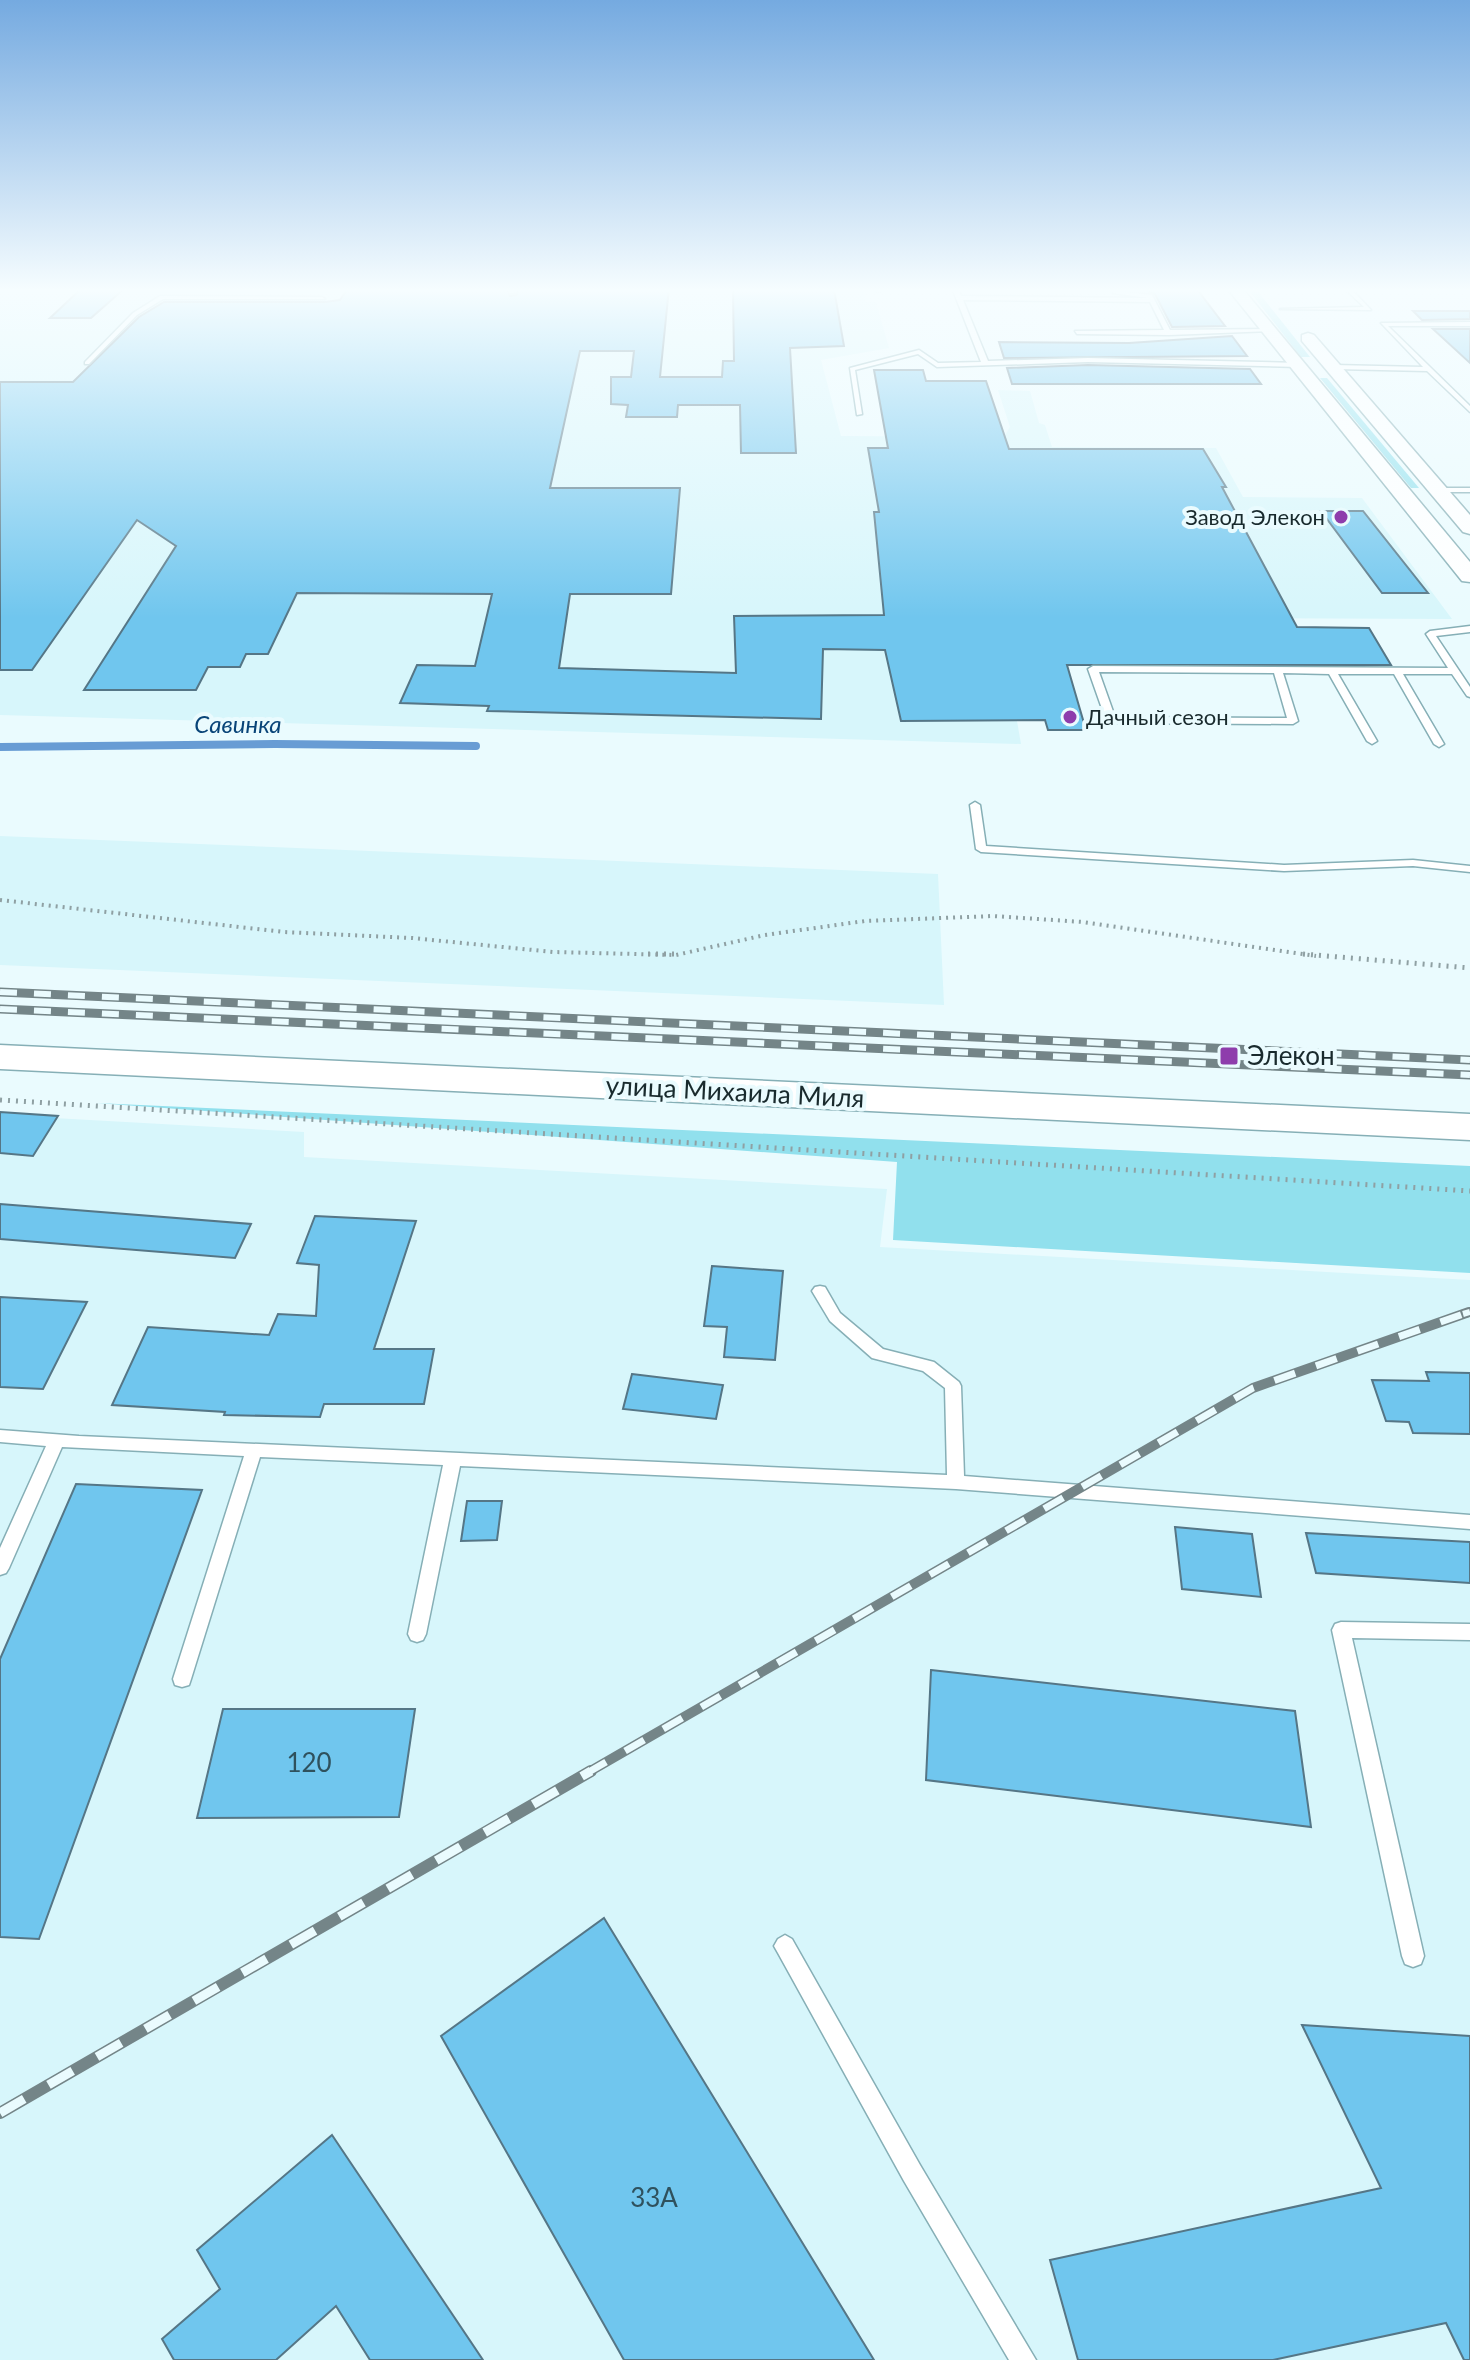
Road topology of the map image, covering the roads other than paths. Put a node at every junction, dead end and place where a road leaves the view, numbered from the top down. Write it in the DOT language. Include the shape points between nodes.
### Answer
graph roads {
  1 [pos="857,398"];
  2 [pos="1327,398"];
  3 [pos="1360,398"];
  4 [pos="859,414"];
  5 [pos="1470,490"];
  6 [pos="1442,494"];
  7 [pos="1409,498"];
  8 [pos="1470,528"];
  9 [pos="1470,576"];
  10 [pos="1470,629"];
  11 [pos="1278,671"];
  12 [pos="1332,671"];
  13 [pos="1397,671"];
  14 [pos="1454,671"];
  15 [pos="1470,694"];
  16 [pos="1372,741"];
  17 [pos="1439,744"];
  18 [pos="975,805"];
  19 [pos="1470,869"];
  20 [pos="0,1057"];
  21 [pos="1470,1127"];
  22 [pos="820,1291"];
  23 [pos="0,1436"];
  24 [pos="57,1440"];
  25 [pos="254,1450"];
  26 [pos="453,1459"];
  27 [pos="956,1482"];
  28 [pos="1470,1522"];
  29 [pos="0,1568"];
  30 [pos="1470,1632"];
  31 [pos="417,1634"];
  32 [pos="182,1679"];
  33 [pos="785,1946"];
  34 [pos="1413,1956"];
  35 [pos="1023,2360"];
  1 -- 4 [label="lane"];
  2 -- 7 [label="street"];
  3 -- 6 [label="street"];
  5 -- 6 [label="lane"];
  6 -- 7 [label="street"];
  6 -- 8 [label="street"];
  7 -- 9 [label="street"];
  10 -- 14 [label="lane" via="1430,634"];
  11 -- 11 [label="lane" via="1139,669 1093,669 1111,720 1293,721"];
  11 -- 12 [label="lane"];
  12 -- 13 [label="lane"];
  12 -- 16 [label="lane"];
  13 -- 14 [label="lane"];
  13 -- 17 [label="lane"];
  14 -- 15 [label="lane"];
  18 -- 19 [label="lane" via="981,849 1284,868 1413,863"];
  20 -- 21 [label="main road, улица Михаила Миля"];
  22 -- 27 [label="lane" via="835,1317 878,1354 928,1366 953,1386"];
  23 -- 24 [label="lane"];
  24 -- 25 [label="lane"];
  24 -- 29 [label="lane"];
  25 -- 26 [label="lane"];
  25 -- 32 [label="lane"];
  26 -- 27 [label="lane"];
  26 -- 31 [label="lane"];
  27 -- 28 [label="lane"];
  30 -- 34 [label="lane" via="1341,1630"];
  33 -- 35 [label="lane"];
}
